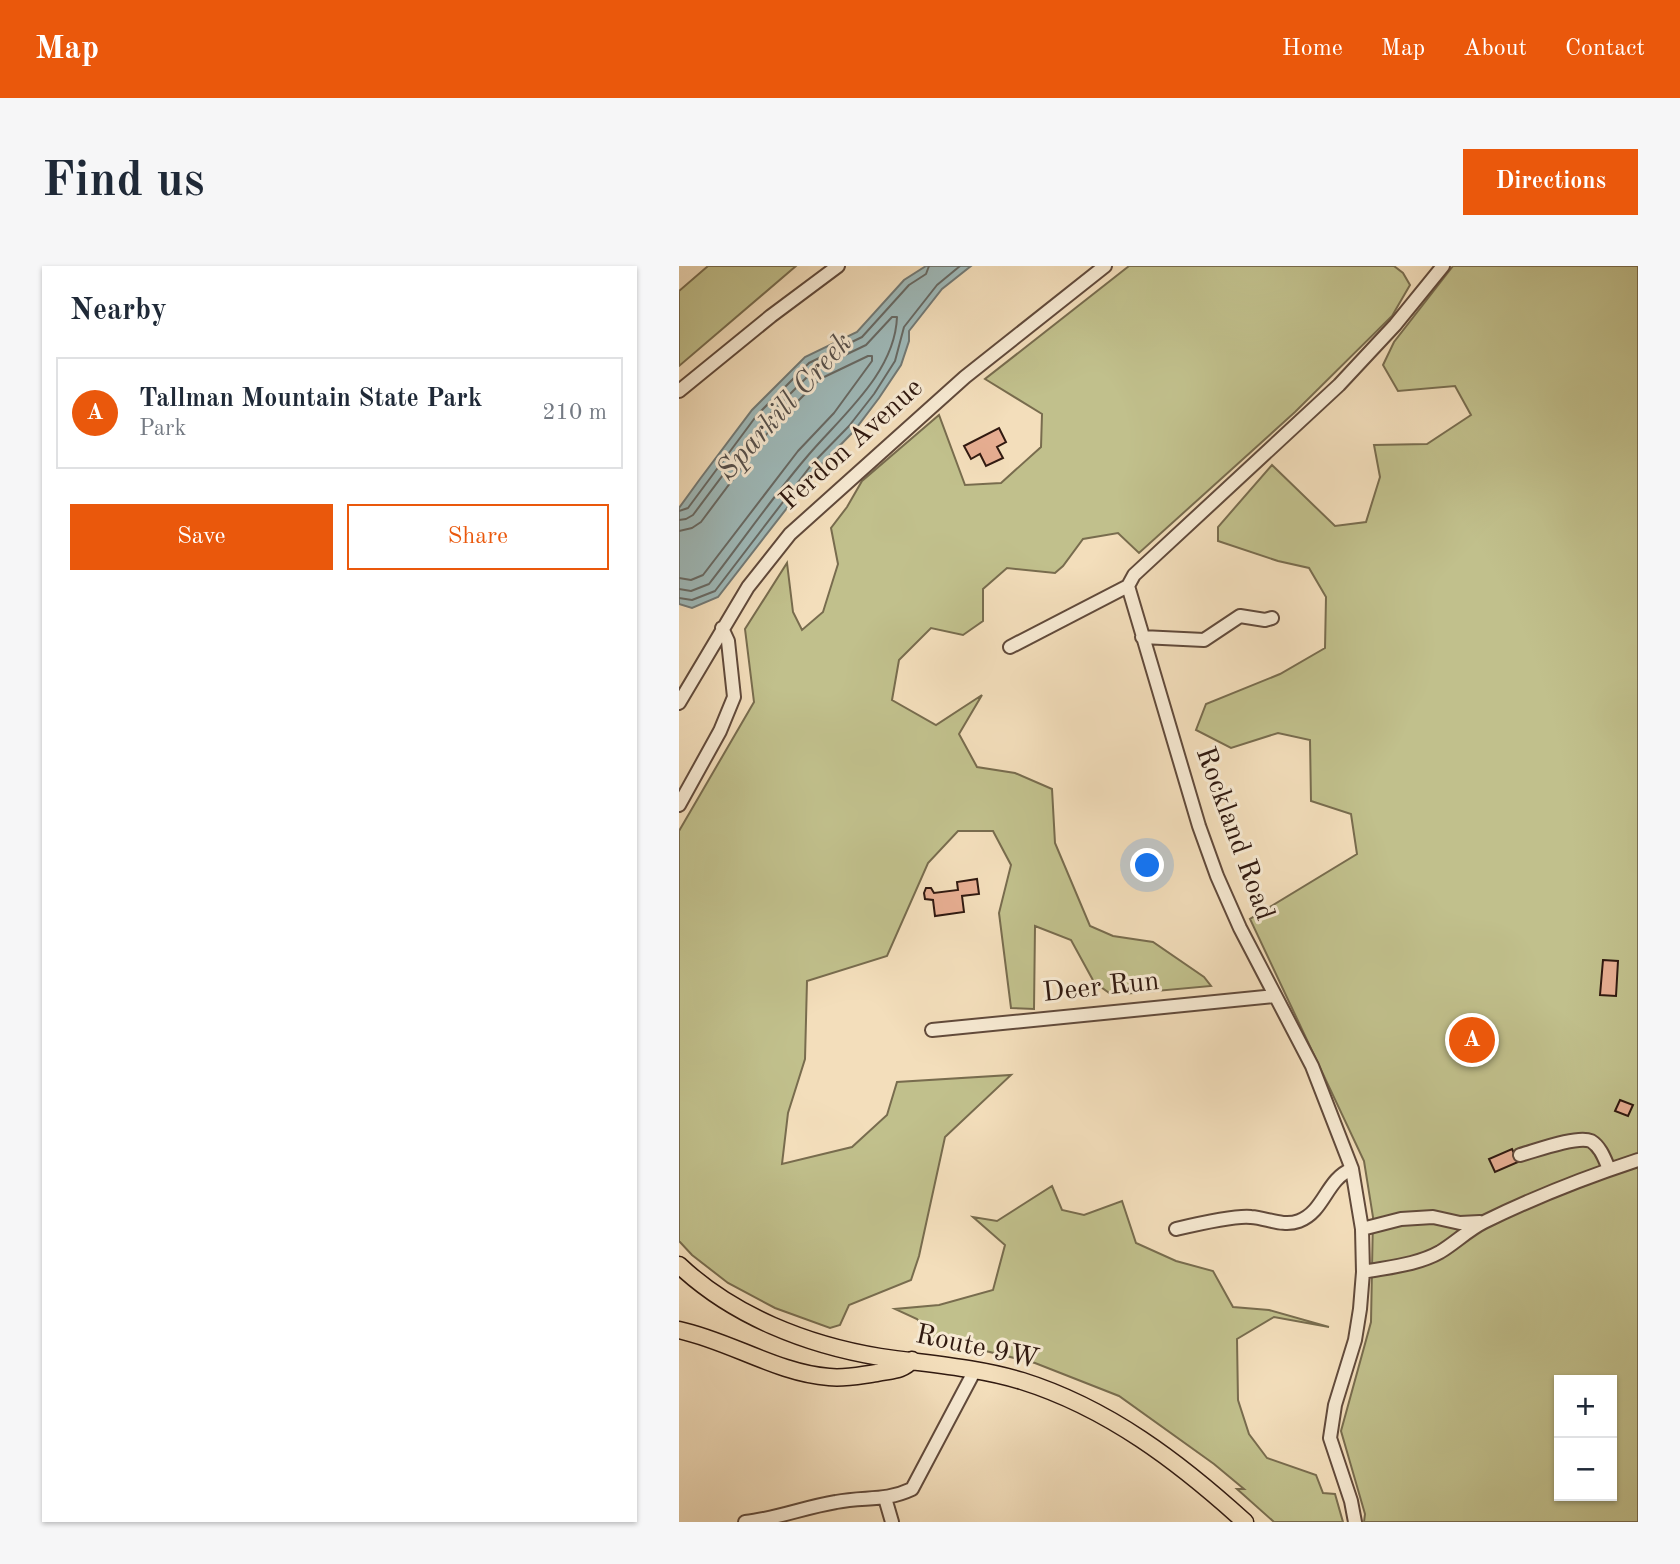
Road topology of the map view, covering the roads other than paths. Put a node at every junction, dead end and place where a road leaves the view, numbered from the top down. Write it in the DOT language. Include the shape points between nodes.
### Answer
graph roads {
  1 [pos="838,266"];
  2 [pos="1105,266"];
  3 [pos="1443,266"];
  4 [pos="679,391"];
  5 [pos="1128,586"];
  6 [pos="1272,618"];
  7 [pos="722,628"];
  8 [pos="1142,637"];
  9 [pos="1010,648"];
  10 [pos="679,703"];
  11 [pos="679,805"];
  12 [pos="1275,996"];
  13 [pos="932,1030"];
  14 [pos="1520,1155"];
  15 [pos="1638,1160"];
  16 [pos="1352,1169"];
  17 [pos="1609,1169"];
  18 [pos="1484,1222"];
  19 [pos="1176,1229"];
  20 [pos="1362,1229"];
  21 [pos="679,1265"];
  22 [pos="1363,1272"];
  23 [pos="679,1330"];
  24 [pos="912,1360"];
  25 [pos="975,1370"];
  26 [pos="885,1498"];
  27 [pos="745,1522"];
  28 [pos="892,1522"];
  29 [pos="1245,1522"];
  30 [pos="1355,1522"];
  1 -- 4 [label="street"];
  2 -- 7 [label="street, Ferdon Avenue" via="965,377 803,520 763,565"];
  3 -- 5 [label="street" via="1339,385 1134,575"];
  5 -- 8 [label="street, Rockland Road"];
  5 -- 9 [label="street"];
  6 -- 8 [label="street" via="1240,616 1203,640"];
  7 -- 10 [label="street, Ferdon Avenue"];
  7 -- 11 [label="street" via="728,641 734,697"];
  8 -- 12 [label="street, Rockland Road" via="1217,876"];
  12 -- 13 [label="street, Deer Run"];
  12 -- 16 [label="street, Rockland Road" via="1312,1066"];
  14 -- 17 [label="street" via="1589,1140 1599,1148"];
  15 -- 17 [label="street"];
  16 -- 19 [label="street" via="1333,1181 1315,1211 1296,1222 1249,1216"];
  16 -- 20 [label="street, Rockland Road"];
  17 -- 18 [label="street"];
  18 -- 20 [label="street" via="1433,1217"];
  18 -- 22 [label="street" via="1423,1260"];
  20 -- 22 [label="street, Rockland Road"];
  21 -- 24 [label="main road, Route 9W" via="717,1296 781,1329 846,1350"];
  22 -- 30 [label="street, Rockland Road" via="1356,1340 1335,1405 1330,1438"];
  23 -- 24 [label="main road" via="826,1377 900,1369"];
  24 -- 25 [label="main road, Route 9W"];
  25 -- 26 [label="street" via="912,1489"];
  25 -- 29 [label="main road, Route 9W" via="1041,1387 1102,1416 1179,1465"];
  26 -- 27 [label="street" via="837,1501"];
  26 -- 28 [label="street"];
}
